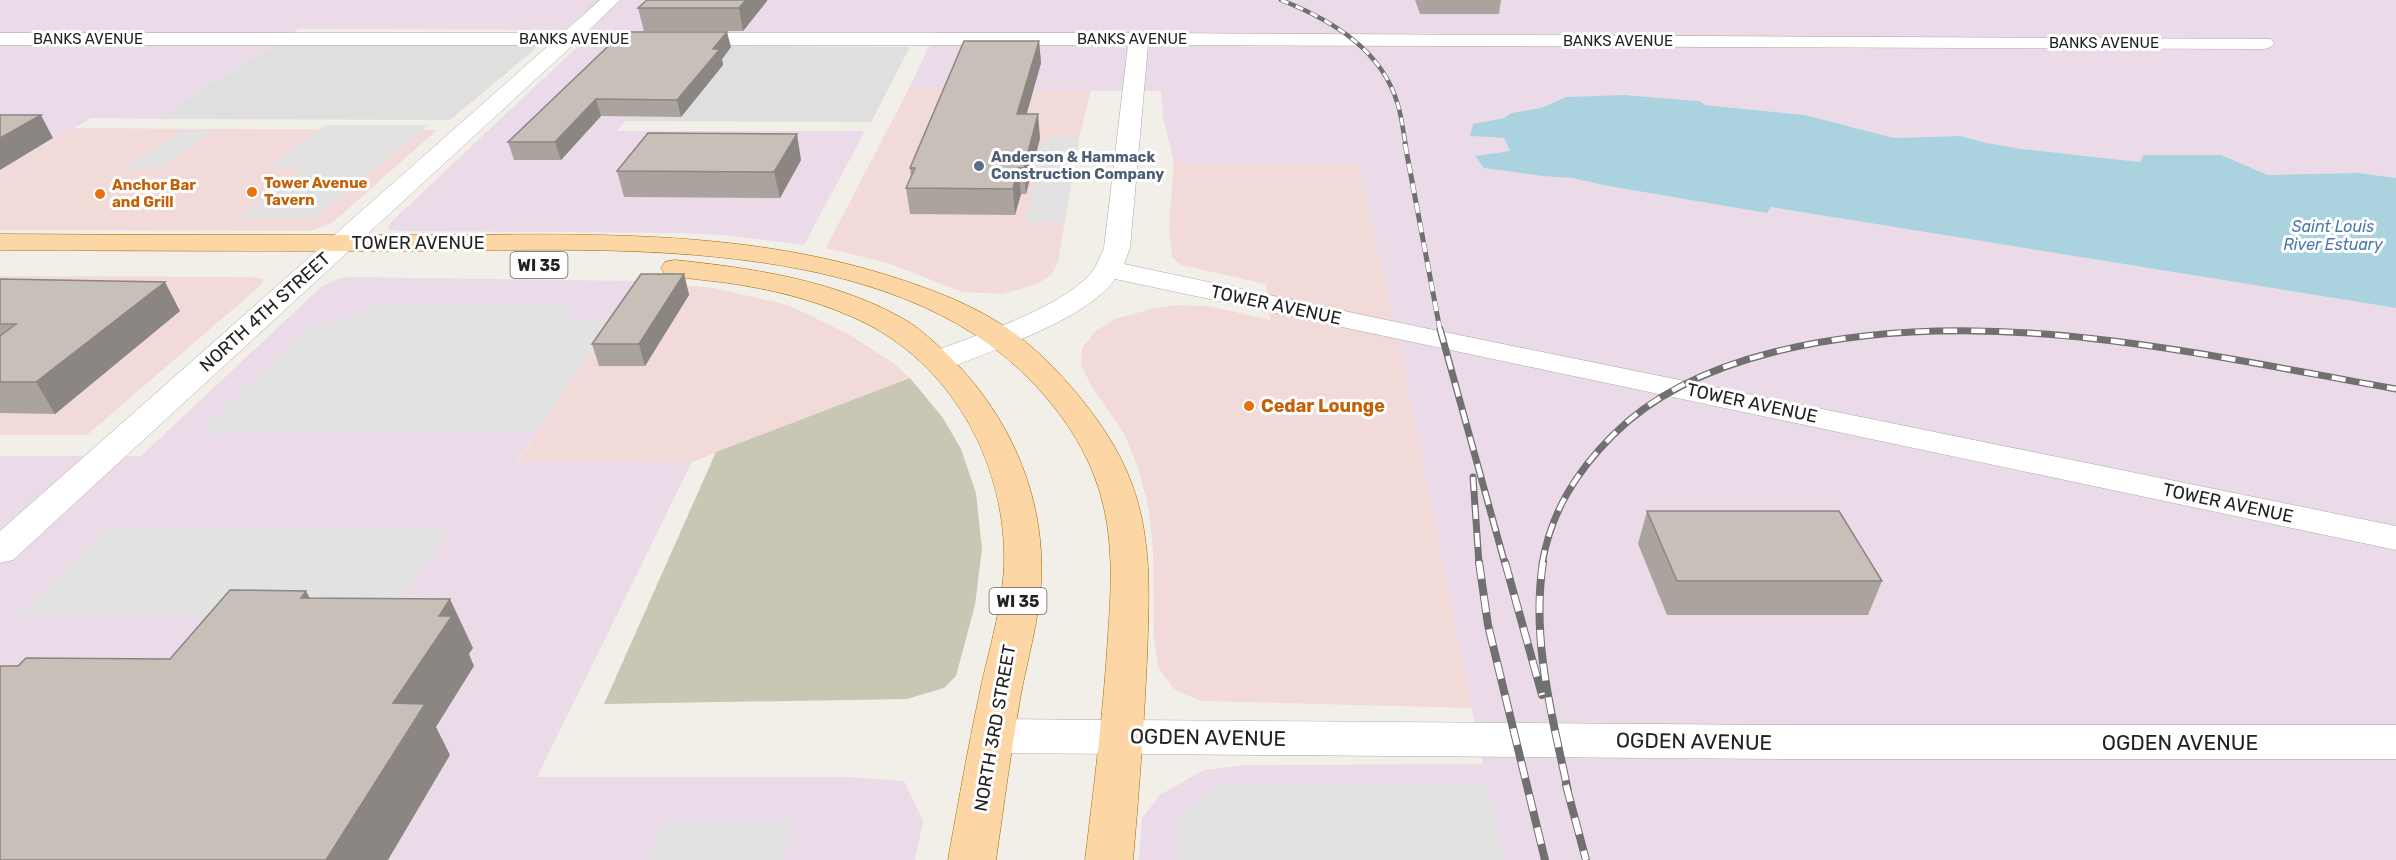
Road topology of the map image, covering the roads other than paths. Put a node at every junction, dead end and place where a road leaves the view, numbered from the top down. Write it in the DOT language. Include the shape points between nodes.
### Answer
graph roads {
  1 [pos="611,0"];
  2 [pos="567,39"];
  3 [pos="1139,39"];
  4 [pos="5,41"];
  5 [pos="2265,43"];
  6 [pos="0,242"];
  7 [pos="341,243"];
  8 [pos="0,264"];
  9 [pos="317,264"];
  10 [pos="1108,269"];
  11 [pos="999,336"];
  12 [pos="938,361"];
  13 [pos="2396,538"];
  14 [pos="0,551"];
  15 [pos="992,736"];
  16 [pos="1122,736"];
  17 [pos="2396,742"];
  18 [pos="972,860"];
  19 [pos="1109,860"];
  1 -- 2 [label="street, NORTH 4TH STREET"];
  2 -- 3 [label="street, BANKS AVENUE"];
  2 -- 4 [label="street, BANKS AVENUE"];
  2 -- 7 [label="street, NORTH 4TH STREET"];
  3 -- 5 [label="street, BANKS AVENUE"];
  3 -- 10 [label="street" via="1117,248"];
  6 -- 7 [label="main road, TOWER AVENUE / WI 35"];
  7 -- 9 [label="street, NORTH 4TH STREET"];
  7 -- 11 [label="main road, TOWER AVENUE / WI 35" via="665,244 786,257 878,280 946,306"];
  8 -- 9 [label="main road, TOWER AVENUE / WI 35"];
  9 -- 12 [label="main road, TOWER AVENUE / WI 35" via="643,266 723,273 786,285 854,307 900,330"];
  9 -- 14 [label="street, NORTH 4TH STREET"];
  10 -- 11 [label="street" via="1077,299"];
  10 -- 13 [label="street, TOWER AVENUE"];
  11 -- 12 [label="street"];
  11 -- 16 [label="main road, WI 35" via="1044,375 1074,408 1098,447 1126,517 1131,557"];
  12 -- 15 [label="main road, NORTH 3RD STREET / WI 35" via="992,432 1020,511 1022,584"];
  15 -- 16 [label="street, OGDEN AVENUE"];
  15 -- 18 [label="main road, NORTH 3RD STREET / WI 35"];
  16 -- 17 [label="street, OGDEN AVENUE"];
  16 -- 19 [label="main road, WI 35"];
}
